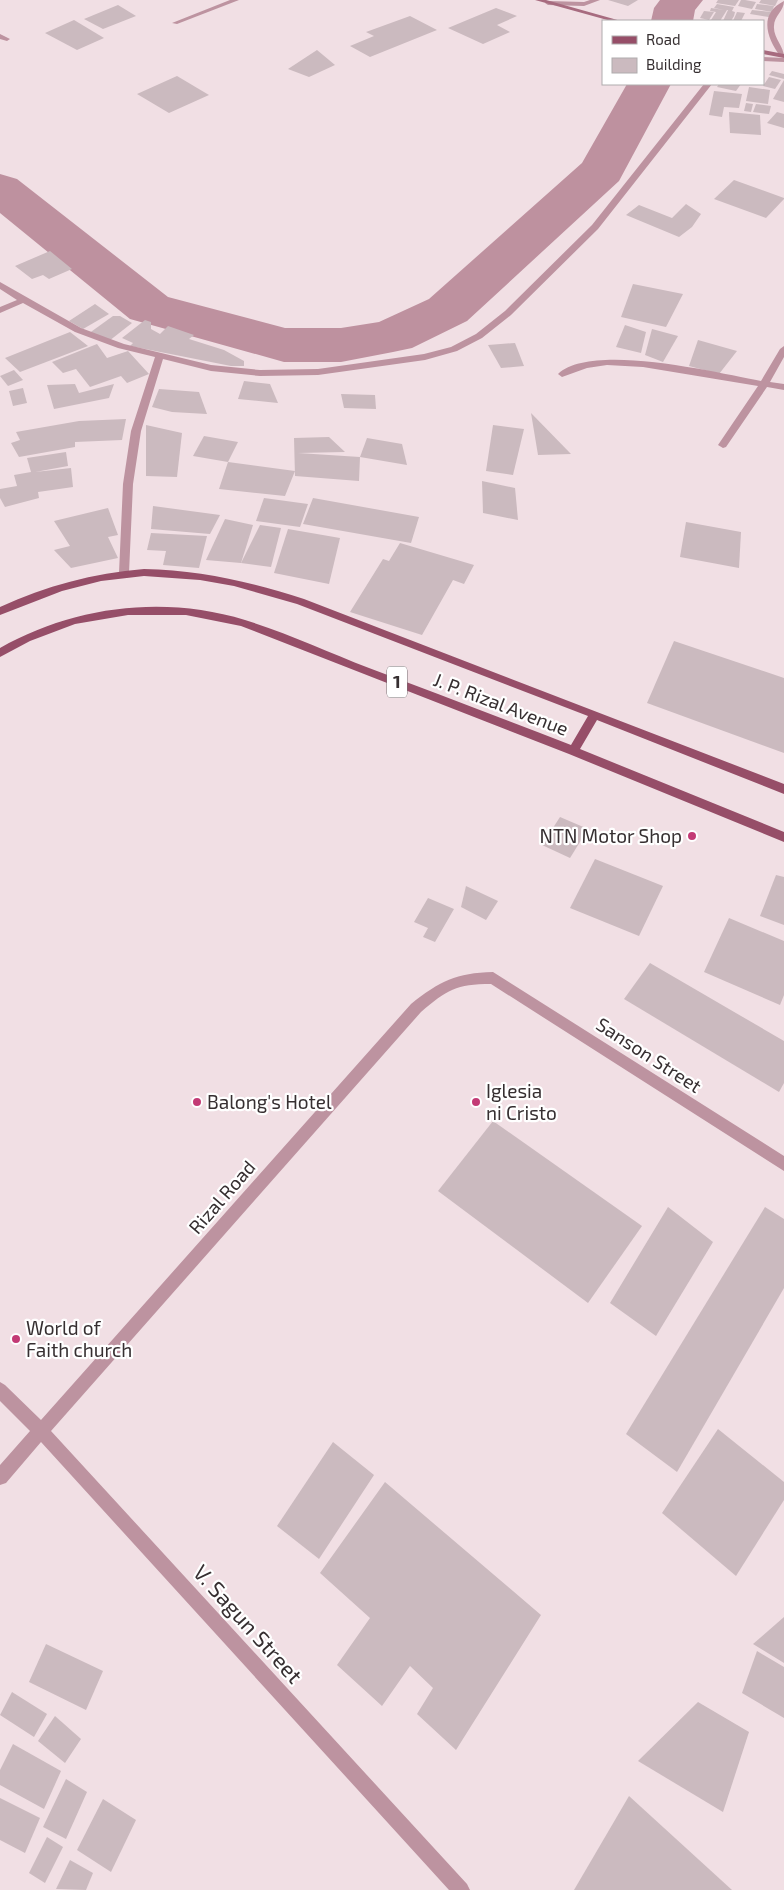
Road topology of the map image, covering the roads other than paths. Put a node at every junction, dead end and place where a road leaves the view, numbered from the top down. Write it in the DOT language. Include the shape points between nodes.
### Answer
graph roads {
  1 [pos="236,0"];
  2 [pos="538,0"];
  3 [pos="597,0"];
  4 [pos="548,3"];
  5 [pos="784,3"];
  6 [pos="613,20"];
  7 [pos="175,23"];
  8 [pos="764,52"];
  9 [pos="783,57"];
  10 [pos="764,59"];
  11 [pos="707,85"];
  12 [pos="0,285"];
  13 [pos="23,300"];
  14 [pos="0,310"];
  15 [pos="784,349"];
  16 [pos="160,355"];
  17 [pos="562,374"];
  18 [pos="764,384"];
  19 [pos="784,387"];
  20 [pos="723,445"];
  21 [pos="124,573"];
  22 [pos="0,611"];
  23 [pos="0,653"];
  24 [pos="595,714"];
  25 [pos="573,751"];
  26 [pos="784,789"];
  27 [pos="784,838"];
  28 [pos="493,978"];
  29 [pos="784,1164"];
  30 [pos="0,1390"];
  31 [pos="42,1432"];
  32 [pos="0,1477"];
  33 [pos="461,1890"];
  1 -- 7 [label="street"];
  2 -- 4 [label="street"];
  3 -- 4 [label="street" via="574,5"];
  4 -- 6 [label="street"];
  5 -- 9 [label="street" via="770,20 769,31"];
  8 -- 9 [label="street"];
  9 -- 10 [label="street"];
  11 -- 16 [label="street" via="594,228 508,312 479,336 454,349 425,357 318,372 250,372 210,368"];
  12 -- 13 [label="street"];
  13 -- 14 [label="street"];
  13 -- 16 [label="street" via="78,330 121,346"];
  15 -- 18 [label="street"];
  16 -- 21 [label="street" via="136,431 128,484"];
  17 -- 18 [label="street" via="607,362 643,364"];
  18 -- 19 [label="street"];
  18 -- 20 [label="street"];
  21 -- 22 [label="main road, J. P. Rizal Avenue / 1" via="53,590"];
  21 -- 24 [label="main road, J. P. Rizal Avenue / 1" via="164,572 215,577 273,591"];
  23 -- 25 [label="main road, J. P. Rizal Avenue / 1" via="26,638 74,620 128,611 186,611 243,623"];
  24 -- 25 [label="main road"];
  24 -- 26 [label="main road, J. P. Rizal Avenue / 1"];
  25 -- 27 [label="main road, J. P. Rizal Avenue / 1"];
  28 -- 29 [label="street, Sanson Street"];
  28 -- 31 [label="street, Rizal Road" via="464,978 441,986 416,1008"];
  30 -- 31 [label="street, V. Sagun Street"];
  31 -- 32 [label="street, Rizal Road"];
  31 -- 33 [label="street, V. Sagun Street"];
}
